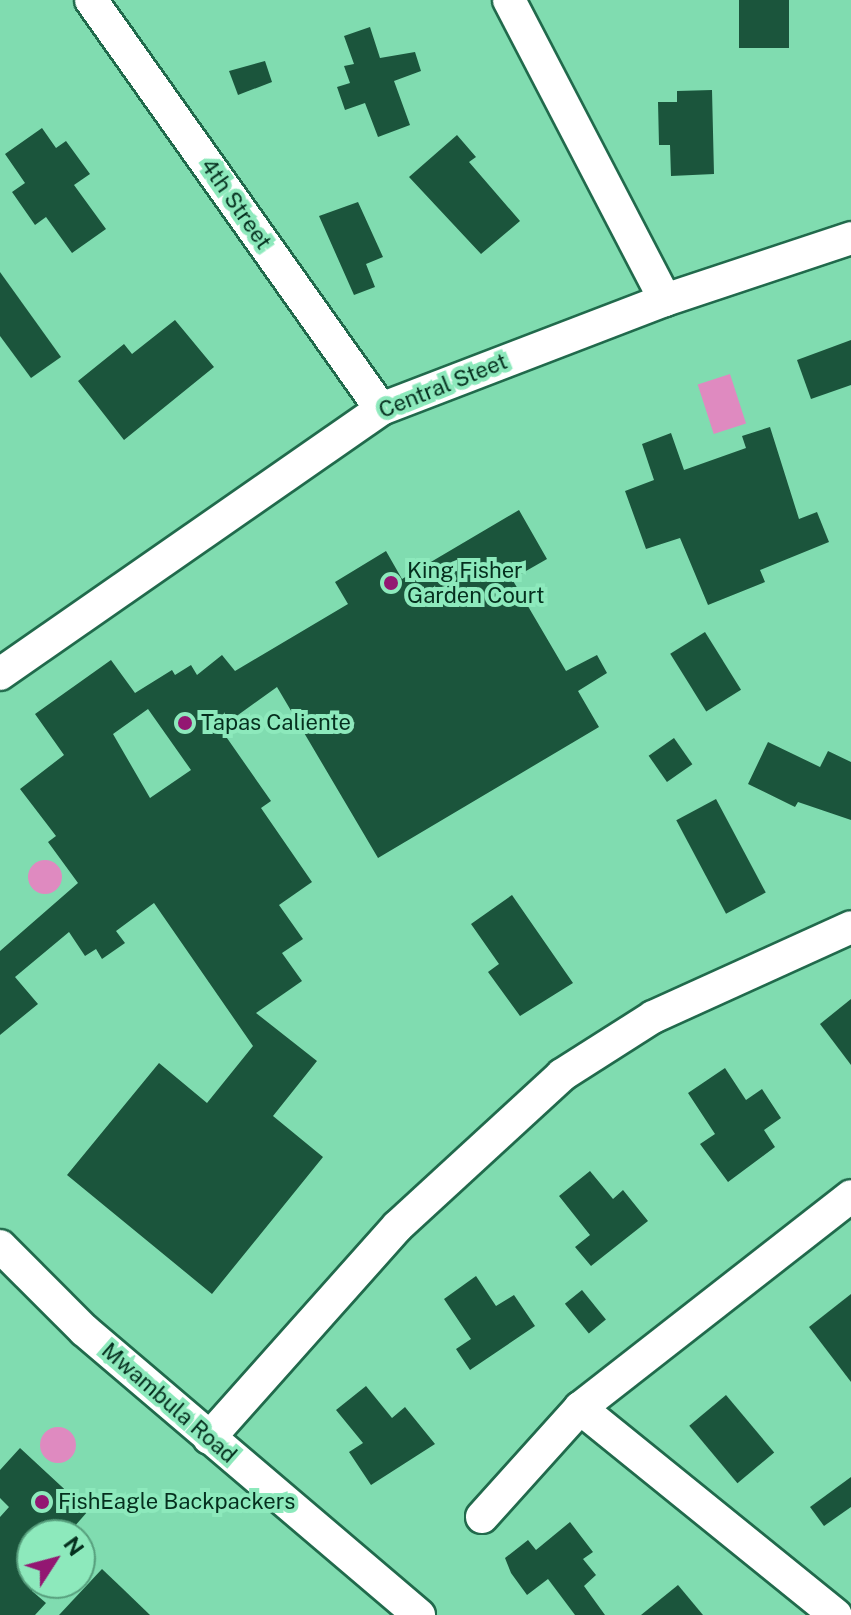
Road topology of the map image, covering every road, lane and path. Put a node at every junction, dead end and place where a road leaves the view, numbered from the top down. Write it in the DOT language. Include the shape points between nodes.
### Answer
graph roads {
  1 [pos="91,0"];
  2 [pos="509,0"];
  3 [pos="851,238"];
  4 [pos="665,300"];
  5 [pos="381,409"];
  6 [pos="0,674"];
  7 [pos="851,927"];
  8 [pos="851,1196"];
  9 [pos="0,1246"];
  10 [pos="580,1408"];
  11 [pos="209,1438"];
  12 [pos="482,1517"];
  13 [pos="419,1615"];
  14 [pos="836,1615"];
  1 -- 5 [label="street, 4th Street"];
  2 -- 4 [label="street"];
  3 -- 4 [label="street, Central Steet"];
  4 -- 5 [label="street, Central Steet"];
  5 -- 6 [label="street, Central Steet"];
  7 -- 11 [label="street" via="667,1010 562,1075 398,1226"];
  8 -- 10 [label="street"];
  9 -- 11 [label="street, Mwambula Road"];
  10 -- 12 [label="street"];
  10 -- 14 [label="street"];
  11 -- 13 [label="street, Mwambula Road"];
}
